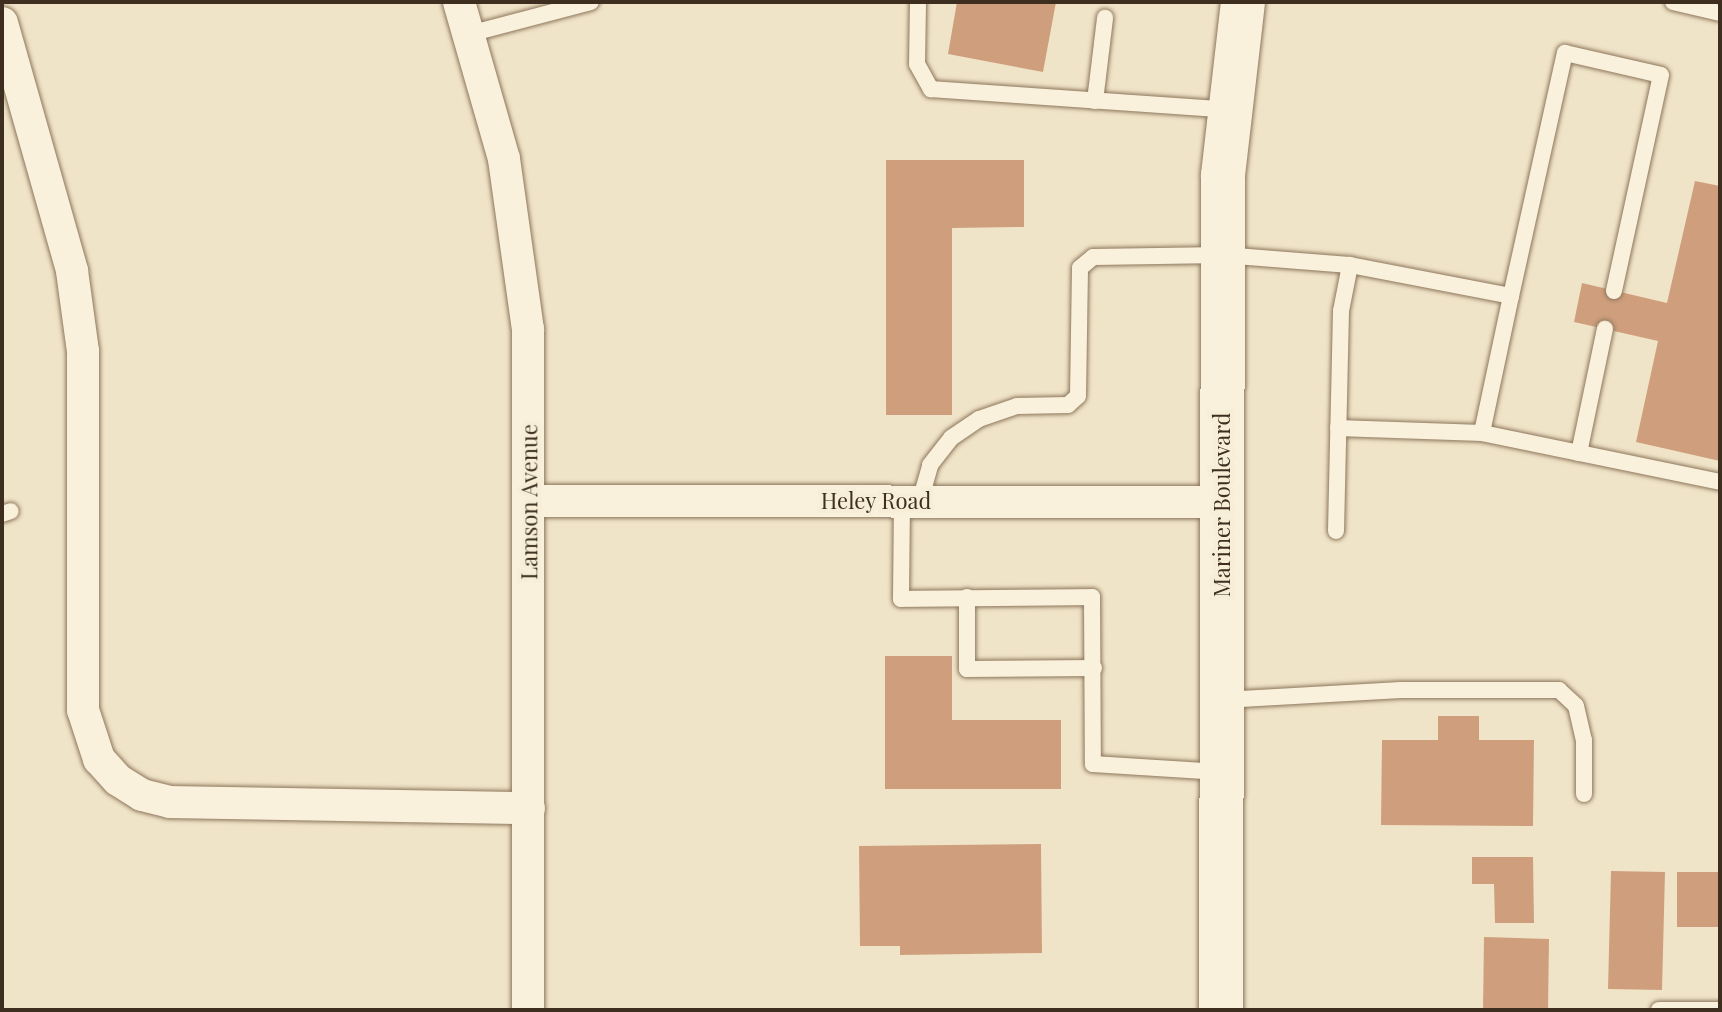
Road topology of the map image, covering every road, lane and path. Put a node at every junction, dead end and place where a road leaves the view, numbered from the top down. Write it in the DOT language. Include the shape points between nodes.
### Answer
graph roads {
  1 [pos="459,2"];
  2 [pos="591,2"];
  3 [pos="918,2"];
  4 [pos="1243,2"];
  5 [pos="1673,2"];
  6 [pos="1720,13"];
  7 [pos="1105,18"];
  8 [pos="2,23"];
  9 [pos="469,34"];
  10 [pos="1095,101"];
  11 [pos="1228,110"];
  12 [pos="1223,255"];
  13 [pos="1350,265"];
  14 [pos="1614,291"];
  15 [pos="1511,296"];
  16 [pos="1605,329"];
  17 [pos="1338,428"];
  18 [pos="1482,433"];
  19 [pos="1579,453"];
  20 [pos="1720,482"];
  21 [pos="529,501"];
  22 [pos="911,501"];
  23 [pos="1222,502"];
  24 [pos="1336,531"];
  25 [pos="967,597"];
  26 [pos="1094,668"];
  27 [pos="1221,700"];
  28 [pos="1221,772"];
  29 [pos="1584,794"];
  30 [pos="529,808"];
  31 [pos="528,1010"];
  32 [pos="1221,1010"];
  33 [pos="1659,1010"];
  34 [pos="1720,1010"];
  1 -- 9 [label="street, Lamson Avenue"];
  2 -- 9 [label="lane"];
  3 -- 10 [label="lane" via="917,64 931,89"];
  4 -- 11 [label="main road, Mariner Boulevard"];
  5 -- 6 [label="lane"];
  7 -- 10 [label="lane"];
  8 -- 30 [label="street" via="72,271 83,351 83,710 99,759 142,795 170,802"];
  9 -- 21 [label="street, Lamson Avenue" via="504,159 519,243 528,329"];
  10 -- 11 [label="lane"];
  11 -- 12 [label="main road, Mariner Boulevard"];
  12 -- 13 [label="lane"];
  12 -- 22 [label="lane" via="1093,257 1080,268 1078,396 1068,405 1017,406 979,419 951,438"];
  12 -- 23 [label="main road, Mariner Boulevard"];
  13 -- 15 [label="lane"];
  13 -- 17 [label="lane" via="1341,311"];
  14 -- 15 [label="lane" via="1661,75 1565,53"];
  15 -- 18 [label="lane"];
  16 -- 19 [label="lane"];
  17 -- 18 [label="lane"];
  17 -- 24 [label="lane"];
  18 -- 19 [label="lane"];
  19 -- 20 [label="lane"];
  21 -- 22 [label="street, Heley Road"];
  21 -- 30 [label="street, Lamson Avenue"];
  22 -- 23 [label="street, Heley Road"];
  22 -- 25 [label="lane" via="901,599"];
  23 -- 27 [label="main road, Mariner Boulevard"];
  25 -- 26 [label="lane" via="1092,597"];
  25 -- 26 [label="lane" via="967,669"];
  26 -- 28 [label="lane" via="1093,764"];
  27 -- 28 [label="main road, Mariner Boulevard"];
  27 -- 29 [label="lane" via="1401,690 1559,690 1576,706 1584,740"];
  28 -- 32 [label="main road, Mariner Boulevard"];
  30 -- 31 [label="street, Lamson Avenue"];
  33 -- 34 [label="lane"];
}
